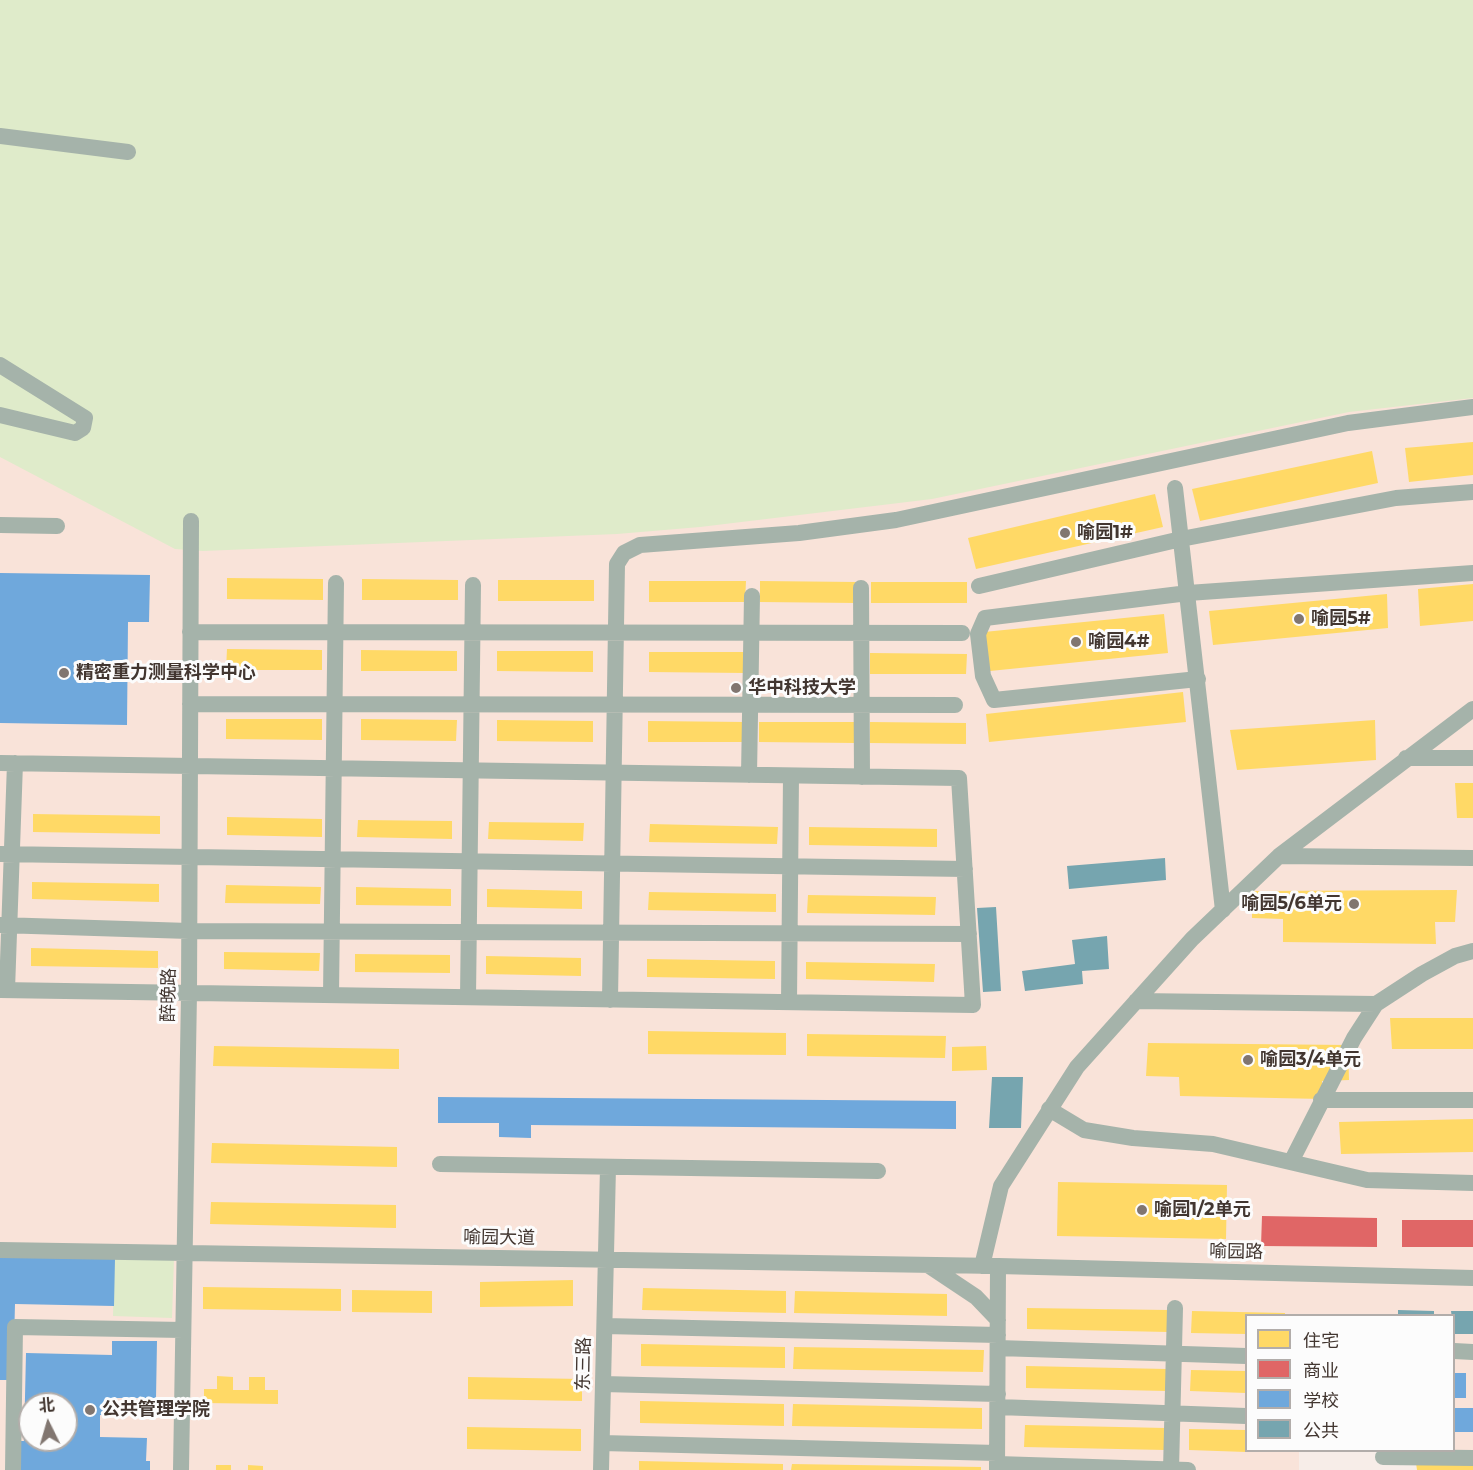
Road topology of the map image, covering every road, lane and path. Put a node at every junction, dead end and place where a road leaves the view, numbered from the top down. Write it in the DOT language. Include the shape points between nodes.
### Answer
graph roads {
  1 [pos="0,136"];
  2 [pos="128,152"];
  3 [pos="0,365"];
  4 [pos="1473,407"];
  5 [pos="0,415"];
  6 [pos="1175,488"];
  7 [pos="1473,492"];
  8 [pos="191,521"];
  9 [pos="0,525"];
  10 [pos="57,526"];
  11 [pos="1181,539"];
  12 [pos="1473,573"];
  13 [pos="336,583"];
  14 [pos="473,585"];
  15 [pos="979,586"];
  16 [pos="861,588"];
  17 [pos="1188,593"];
  18 [pos="752,596"];
  19 [pos="190,632"];
  20 [pos="336,632"];
  21 [pos="472,632"];
  22 [pos="616,632"];
  23 [pos="752,632"];
  24 [pos="861,633"];
  25 [pos="962,633"];
  26 [pos="1198,679"];
  27 [pos="190,704"];
  28 [pos="335,704"];
  29 [pos="471,704"];
  30 [pos="751,704"];
  31 [pos="615,705"];
  32 [pos="862,705"];
  33 [pos="955,705"];
  34 [pos="1473,709"];
  35 [pos="1406,758"];
  36 [pos="1473,758"];
  37 [pos="7,763"];
  38 [pos="190,766"];
  39 [pos="334,769"];
  40 [pos="471,771"];
  41 [pos="614,773"];
  42 [pos="749,775"];
  43 [pos="791,776"];
  44 [pos="862,777"];
  45 [pos="6,854"];
  46 [pos="1279,856"];
  47 [pos="189,858"];
  48 [pos="1473,858"];
  49 [pos="333,860"];
  50 [pos="470,862"];
  51 [pos="612,864"];
  52 [pos="790,867"];
  53 [pos="965,869"];
  54 [pos="1223,910"];
  55 [pos="5,925"];
  56 [pos="189,931"];
  57 [pos="332,932"];
  58 [pos="469,932"];
  59 [pos="611,933"];
  60 [pos="789,933"];
  61 [pos="969,934"];
  62 [pos="1473,951"];
  63 [pos="4,990"];
  64 [pos="189,993"];
  65 [pos="331,995"];
  66 [pos="468,997"];
  67 [pos="610,1000"];
  68 [pos="1136,1001"];
  69 [pos="789,1002"];
  70 [pos="1376,1004"];
  71 [pos="1321,1100"];
  72 [pos="1473,1100"];
  73 [pos="1049,1109"];
  74 [pos="1291,1162"];
  75 [pos="440,1164"];
  76 [pos="608,1167"];
  77 [pos="878,1172"];
  78 [pos="1473,1183"];
  79 [pos="0,1250"];
  80 [pos="185,1253"];
  81 [pos="606,1260"];
  82 [pos="927,1265"];
  83 [pos="990,1266"];
  84 [pos="1473,1278"];
  85 [pos="1175,1308"];
  86 [pos="605,1326"];
  87 [pos="183,1330"];
  88 [pos="998,1334"];
  89 [pos="1455,1352"];
  90 [pos="1473,1352"];
  91 [pos="1174,1353"];
  92 [pos="1245,1356"];
  93 [pos="603,1384"];
  94 [pos="998,1401"];
  95 [pos="1172,1413"];
  96 [pos="1245,1416"];
  97 [pos="602,1443"];
  98 [pos="1473,1458"];
  99 [pos="1382,1459"];
  100 [pos="997,1463"];
  101 [pos="13,1470"];
  102 [pos="181,1470"];
  103 [pos="602,1470"];
  104 [pos="1171,1470"];
  105 [pos="1188,1470"];
  1 -- 2 [label="street"];
  3 -- 5 [label="street" via="85,417 83,428 75,434"];
  4 -- 22 [label="street" via="1348,423 896,520 799,533 640,545 624,552 616,564"];
  6 -- 11 [label="street"];
  7 -- 11 [label="street" via="1396,498"];
  8 -- 19 [label="street, 醉晚路"];
  9 -- 10 [label="street"];
  11 -- 15 [label="street"];
  11 -- 17 [label="street"];
  12 -- 17 [label="street"];
  13 -- 20 [label="street"];
  14 -- 21 [label="street"];
  16 -- 24 [label="street"];
  17 -- 26 [label="street"];
  17 -- 26 [label="street" via="985,618 978,634 983,676 994,700"];
  18 -- 23 [label="street"];
  19 -- 20 [label="street"];
  19 -- 27 [label="street, 醉晚路"];
  20 -- 21 [label="street"];
  20 -- 28 [label="street"];
  21 -- 22 [label="street"];
  21 -- 29 [label="street"];
  22 -- 23 [label="street"];
  22 -- 31 [label="street"];
  23 -- 24 [label="street"];
  23 -- 30 [label="street"];
  24 -- 25 [label="street"];
  24 -- 32 [label="street"];
  26 -- 54 [label="street"];
  27 -- 28 [label="street"];
  27 -- 38 [label="street, 醉晚路"];
  28 -- 29 [label="street"];
  28 -- 39 [label="street"];
  29 -- 31 [label="street"];
  29 -- 40 [label="street"];
  30 -- 31 [label="street"];
  30 -- 32 [label="street"];
  30 -- 42 [label="street"];
  31 -- 41 [label="street"];
  32 -- 33 [label="street"];
  32 -- 44 [label="street"];
  34 -- 35 [label="street"];
  35 -- 36 [label="street"];
  35 -- 46 [label="street"];
  37 -- 38 [label="street"];
  37 -- 45 [label="street"];
  38 -- 39 [label="street"];
  38 -- 47 [label="street, 醉晚路"];
  39 -- 40 [label="street"];
  39 -- 49 [label="street"];
  40 -- 41 [label="street"];
  40 -- 50 [label="street"];
  41 -- 42 [label="street"];
  41 -- 51 [label="street"];
  42 -- 43 [label="street"];
  43 -- 44 [label="street"];
  43 -- 52 [label="street"];
  44 -- 53 [label="street" via="959,778"];
  45 -- 47 [label="street"];
  45 -- 55 [label="street"];
  46 -- 48 [label="street"];
  46 -- 54 [label="street"];
  47 -- 49 [label="street"];
  47 -- 56 [label="street, 醉晚路"];
  49 -- 50 [label="street"];
  49 -- 57 [label="street"];
  50 -- 51 [label="street"];
  50 -- 58 [label="street"];
  51 -- 52 [label="street"];
  51 -- 59 [label="street"];
  52 -- 53 [label="street"];
  52 -- 60 [label="street"];
  53 -- 61 [label="street"];
  54 -- 68 [label="street"];
  55 -- 56 [label="street"];
  55 -- 63 [label="street"];
  56 -- 57 [label="street"];
  56 -- 64 [label="street, 醉晚路"];
  57 -- 58 [label="street"];
  57 -- 65 [label="street"];
  58 -- 59 [label="street"];
  58 -- 66 [label="street"];
  59 -- 60 [label="street"];
  59 -- 67 [label="street"];
  60 -- 61 [label="street"];
  60 -- 69 [label="street"];
  61 -- 69 [label="street" via="974,1005"];
  62 -- 70 [label="street" via="1422,974"];
  63 -- 64 [label="street"];
  64 -- 65 [label="street"];
  64 -- 80 [label="street, 醉晚路"];
  65 -- 66 [label="street"];
  66 -- 67 [label="street"];
  67 -- 69 [label="street"];
  68 -- 70 [label="street"];
  68 -- 73 [label="street" via="1077,1067"];
  70 -- 71 [label="street"];
  71 -- 72 [label="street"];
  71 -- 74 [label="street"];
  73 -- 74 [label="street" via="1084,1130 1214,1144"];
  73 -- 83 [label="street" via="1001,1186"];
  74 -- 78 [label="street" via="1367,1180"];
  75 -- 76 [label="street"];
  76 -- 77 [label="street"];
  76 -- 81 [label="street, 东三路"];
  79 -- 80 [label="street, 喻园大道"];
  80 -- 81 [label="street, 喻园大道"];
  80 -- 87 [label="street, 醉晚路"];
  81 -- 82 [label="street, 喻园大道"];
  81 -- 86 [label="street, 东三路"];
  82 -- 83 [label="street, 喻园大道"];
  82 -- 88 [label="street" via="976,1297"];
  83 -- 84 [label="street, 喻园路"];
  83 -- 88 [label="street"];
  85 -- 91 [label="street"];
  86 -- 88 [label="street"];
  86 -- 93 [label="street, 东三路"];
  87 -- 101 [label="street" via="15,1327"];
  87 -- 102 [label="street, 醉晚路"];
  88 -- 91 [label="street"];
  88 -- 94 [label="street"];
  89 -- 90 [label="street"];
  91 -- 92 [label="street"];
  91 -- 95 [label="street"];
  93 -- 94 [label="street"];
  93 -- 97 [label="street, 东三路"];
  94 -- 95 [label="street"];
  94 -- 100 [label="street"];
  95 -- 96 [label="street"];
  95 -- 104 [label="street"];
  97 -- 100 [label="street"];
  97 -- 103 [label="street, 东三路"];
  98 -- 99 [label="street"];
  100 -- 104 [label="street"];
  104 -- 105 [label="street"];
}
